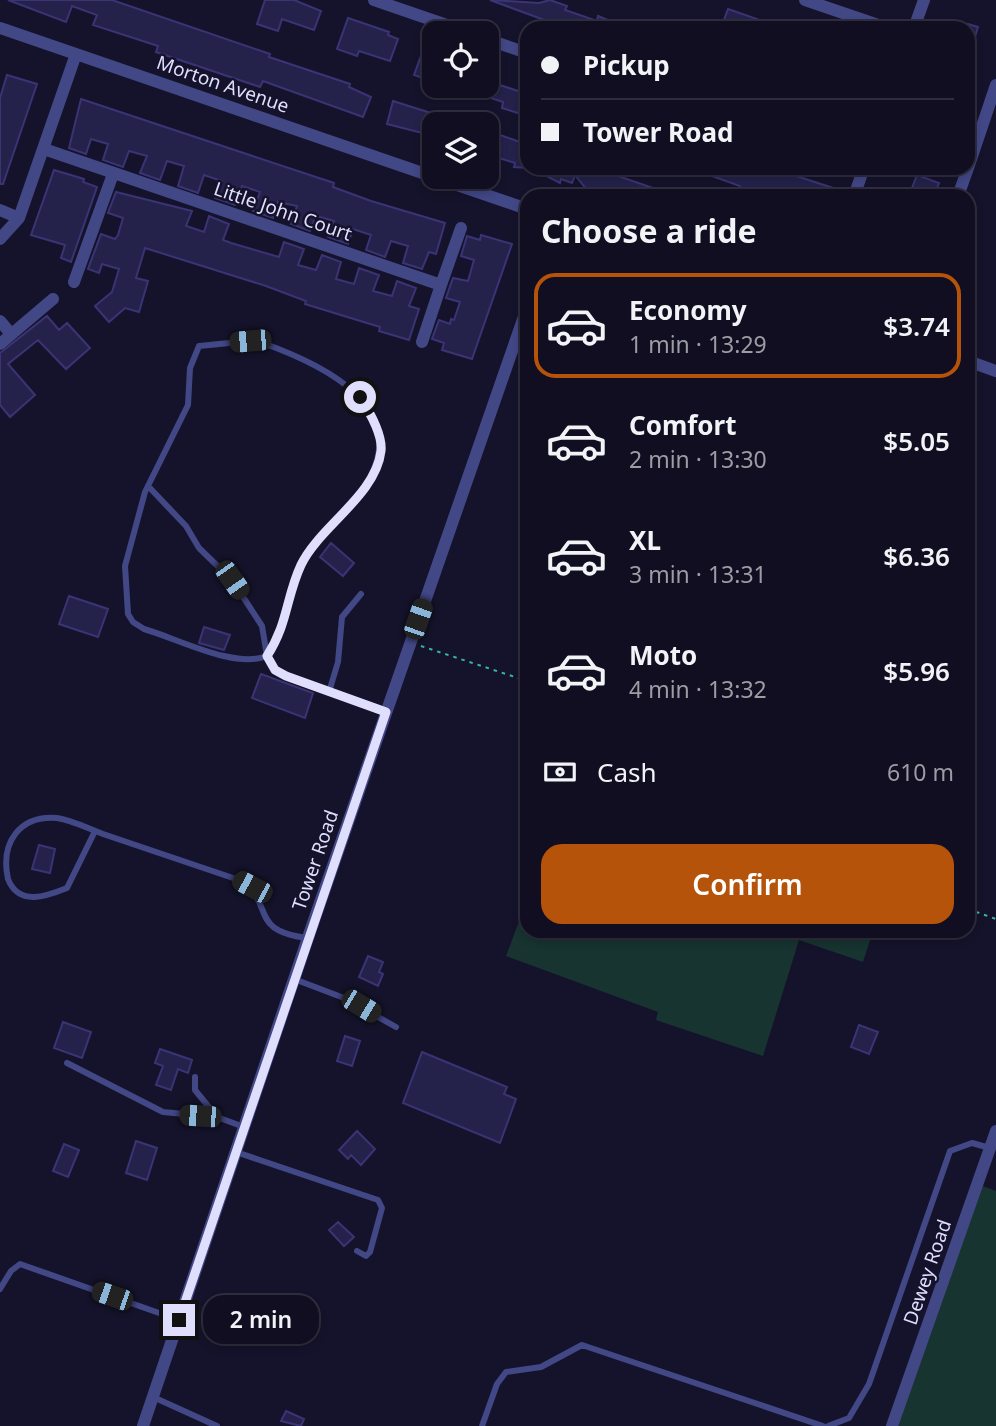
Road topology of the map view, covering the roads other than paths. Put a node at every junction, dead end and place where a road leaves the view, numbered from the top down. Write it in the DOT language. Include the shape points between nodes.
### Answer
graph roads {
  1 [pos="374,0"];
  2 [pos="805,0"];
  3 [pos="924,0"];
  4 [pos="435,21"];
  5 [pos="866,21"];
  6 [pos="916,21"];
  7 [pos="0,28"];
  8 [pos="499,43"];
  9 [pos="520,51"];
  10 [pos="76,54"];
  11 [pos="996,85"];
  12 [pos="975,147"];
  13 [pos="44,149"];
  14 [pos="422,173"];
  15 [pos="113,174"];
  16 [pos="469,189"];
  17 [pos="520,207"];
  18 [pos="0,211"];
  19 [pos="19,218"];
  20 [pos="461,229"];
  21 [pos="0,239"];
  22 [pos="74,282"];
  23 [pos="441,285"];
  24 [pos="53,299"];
  25 [pos="0,321"];
  26 [pos="520,328"];
  27 [pos="11,334"];
  28 [pos="422,342"];
  29 [pos="0,344"];
  30 [pos="975,364"];
  31 [pos="996,371"];
  32 [pos="148,486"];
  33 [pos="361,594"];
  34 [pos="267,656"];
  35 [pos="329,692"];
  36 [pos="386,712"];
  37 [pos="95,831"];
  38 [pos="308,938"];
  39 [pos="294,979"];
  40 [pos="397,1027"];
  41 [pos="67,1063"];
  42 [pos="195,1077"];
  43 [pos="217,1117"];
  44 [pos="244,1127"];
  45 [pos="996,1131"];
  46 [pos="990,1147"];
  47 [pos="236,1152"];
  48 [pos="358,1251"];
  49 [pos="0,1289"];
  50 [pos="179,1320"];
  51 [pos="153,1397"];
  52 [pos="143,1426"];
  53 [pos="217,1426"];
  54 [pos="482,1426"];
  55 [pos="825,1426"];
  56 [pos="892,1426"];
  1 -- 4 [label="street"];
  2 -- 5 [label="street"];
  3 -- 6 [label="street"];
  7 -- 10 [label="street, Morton Avenue"];
  8 -- 9 [label="street"];
  10 -- 13 [label="street"];
  10 -- 14 [label="street, Morton Avenue"];
  11 -- 12 [label="street"];
  13 -- 15 [label="street, Little John Court"];
  13 -- 19 [label="street"];
  15 -- 22 [label="street"];
  15 -- 23 [label="street, Little John Court"];
  16 -- 17 [label="street, Morton Avenue"];
  18 -- 19 [label="street"];
  19 -- 21 [label="street"];
  20 -- 23 [label="street"];
  23 -- 28 [label="street"];
  24 -- 27 [label="street"];
  25 -- 27 [label="street"];
  26 -- 36 [label="street, Tower Road"];
  27 -- 29 [label="street"];
  30 -- 31 [label="street"];
  32 -- 34 [label="lane" via="232,580 262,626"];
  32 -- 34 [label="lane" via="125,566 125,592 133,622 231,657 247,661"];
  32 -- 34 [label="lane" via="188,405 190,368 199,346 260,342 333,375 360,397 381,443 379,460 360,494 304,559 281,635"];
  33 -- 35 [label="lane" via="342,617 338,662"];
  34 -- 35 [label="lane" via="275,670"];
  35 -- 36 [label="lane"];
  36 -- 38 [label="street, Tower Road"];
  37 -- 37 [label="lane" via="61,818 30,820 18,828 5,849 9,883 23,897 40,899 67,888"];
  37 -- 38 [label="lane" via="252,887 268,925 276,932"];
  38 -- 39 [label="street, Tower Road"];
  39 -- 40 [label="lane" via="361,1006"];
  39 -- 44 [label="street, Tower Road"];
  41 -- 43 [label="lane" via="163,1112"];
  42 -- 43 [label="lane" via="195,1090"];
  43 -- 44 [label="lane"];
  44 -- 47 [label="street, Tower Road"];
  45 -- 46 [label="street, Dewey Road"];
  46 -- 55 [label="lane" via="972,1143 950,1151 869,1384 849,1418"];
  46 -- 56 [label="street, Dewey Road"];
  47 -- 48 [label="lane" via="378,1200 382,1208 370,1252 366,1256"];
  47 -- 50 [label="street, Tower Road"];
  49 -- 50 [label="lane" via="20,1264"];
  50 -- 51 [label="street, Tower Road"];
  51 -- 52 [label="street, Tower Road"];
  51 -- 53 [label="lane"];
  54 -- 55 [label="lane" via="497,1384 506,1373 541,1367 582,1345"];
}
